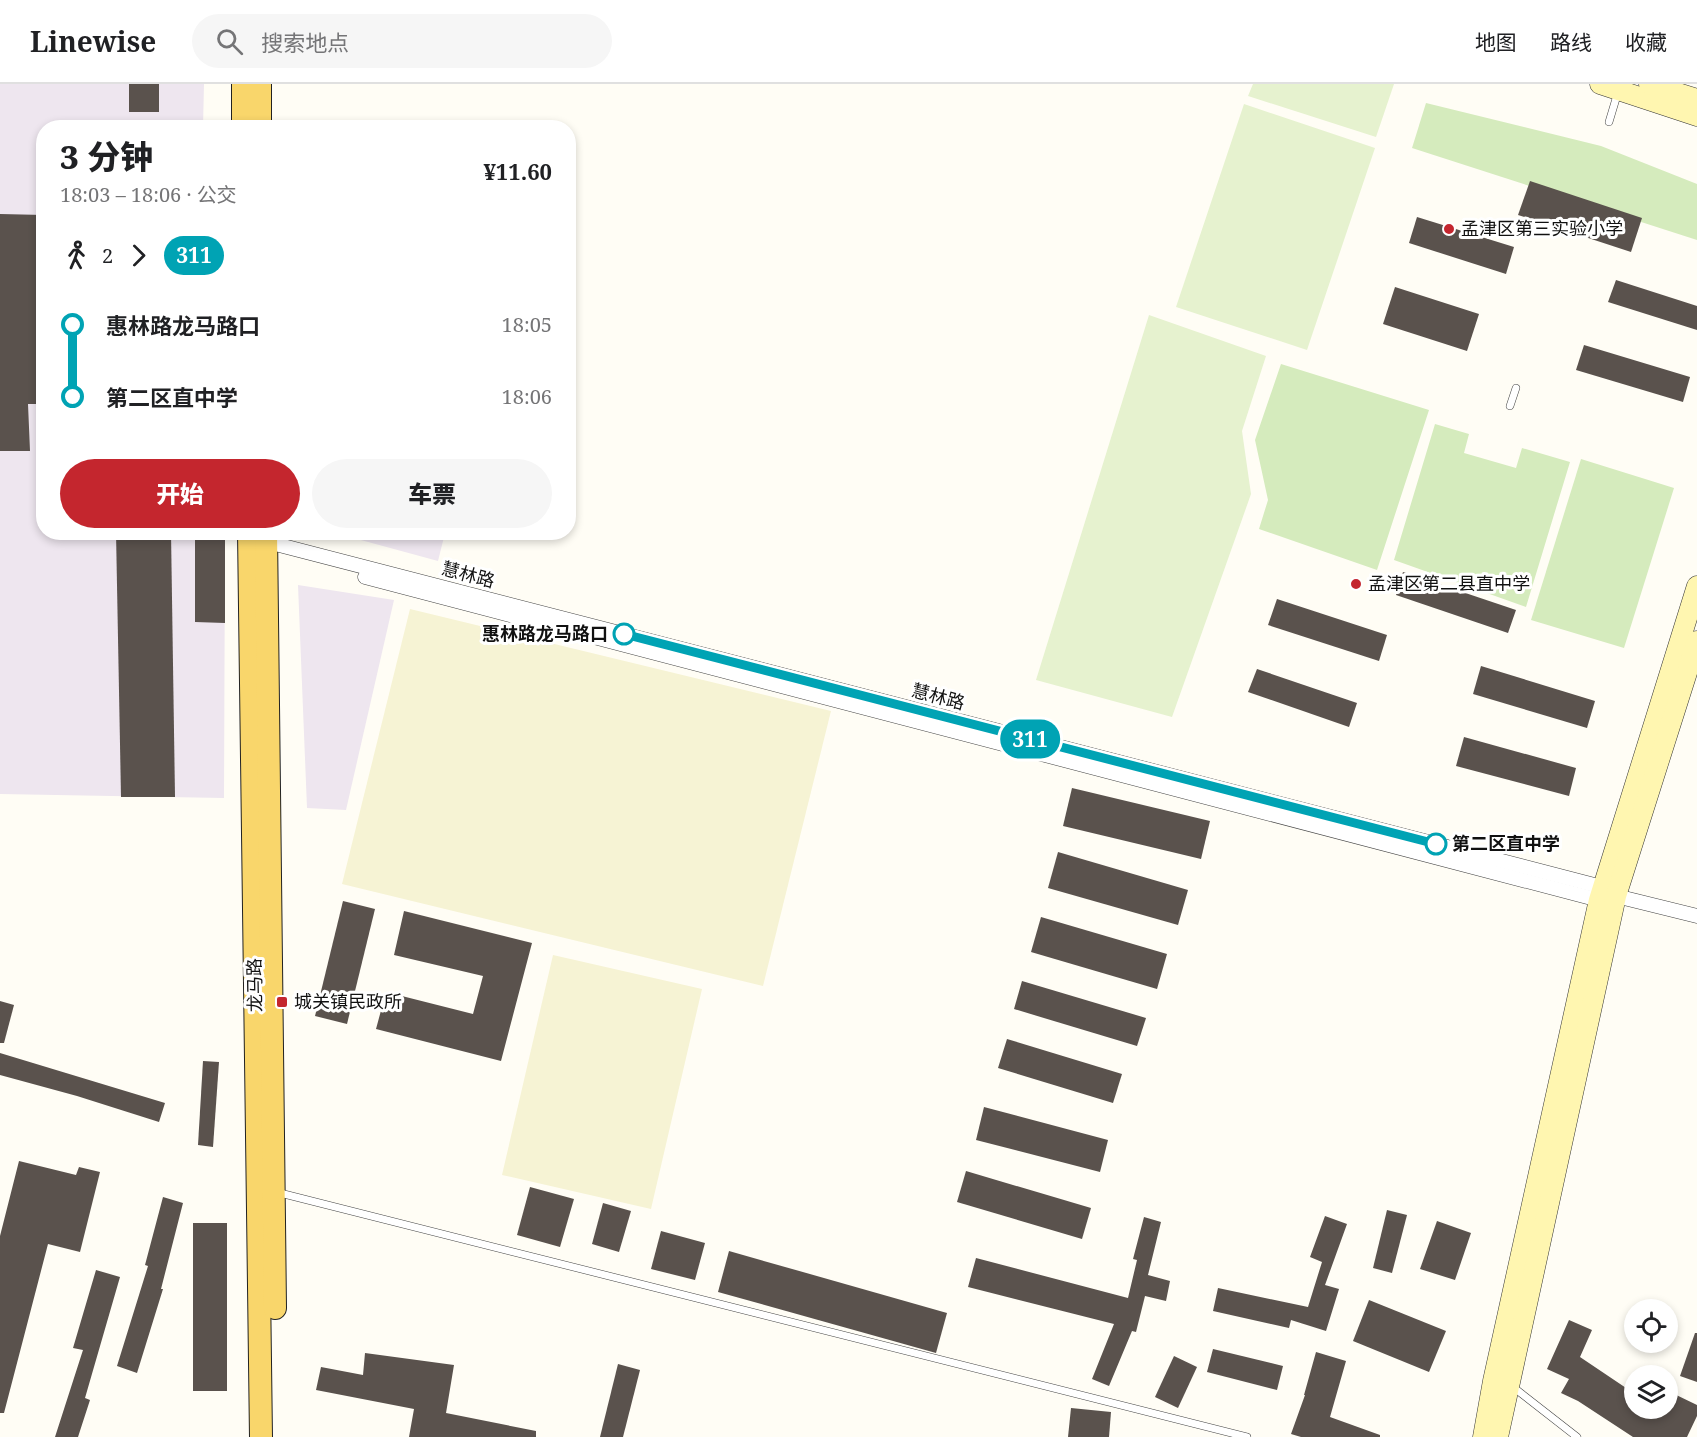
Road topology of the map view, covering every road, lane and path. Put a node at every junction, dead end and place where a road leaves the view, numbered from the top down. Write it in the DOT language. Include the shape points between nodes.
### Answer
graph roads {
  1 [pos="243,84"];
  2 [pos="260,84"];
  3 [pos="1649,84"];
  4 [pos="1610,87"];
  5 [pos="1697,99"];
  6 [pos="1697,116"];
  7 [pos="243,120"];
  8 [pos="260,120"];
  9 [pos="1609,122"];
  10 [pos="1516,388"];
  11 [pos="1510,406"];
  12 [pos="257,541"];
  13 [pos="1697,586"];
  14 [pos="1697,641"];
  15 [pos="1606,894"];
  16 [pos="1697,916"];
  17 [pos="274,1191"];
  18 [pos="1501,1382"];
  19 [pos="261,1437"];
  20 [pos="276,1437"];
  21 [pos="1247,1437"];
  22 [pos="1483,1437"];
  23 [pos="1498,1437"];
  24 [pos="1577,1437"];
  1 -- 7 [label="main road"];
  2 -- 8 [label="main road"];
  3 -- 5 [label="street"];
  4 -- 6 [label="street"];
  4 -- 9 [label="lane"];
  10 -- 11 [label="lane"];
  12 -- 15 [label="street, 慧林路"];
  12 -- 17 [label="main road, 龙马路"];
  12 -- 19 [label="main road, 龙马路"];
  13 -- 15 [label="street"];
  14 -- 15 [label="street"];
  15 -- 16 [label="street, 慧林路"];
  15 -- 18 [label="street"];
  17 -- 20 [label="main road, 龙马路"];
  17 -- 21 [label="lane"];
  18 -- 22 [label="street"];
  18 -- 23 [label="street"];
  18 -- 24 [label="lane"];
}
